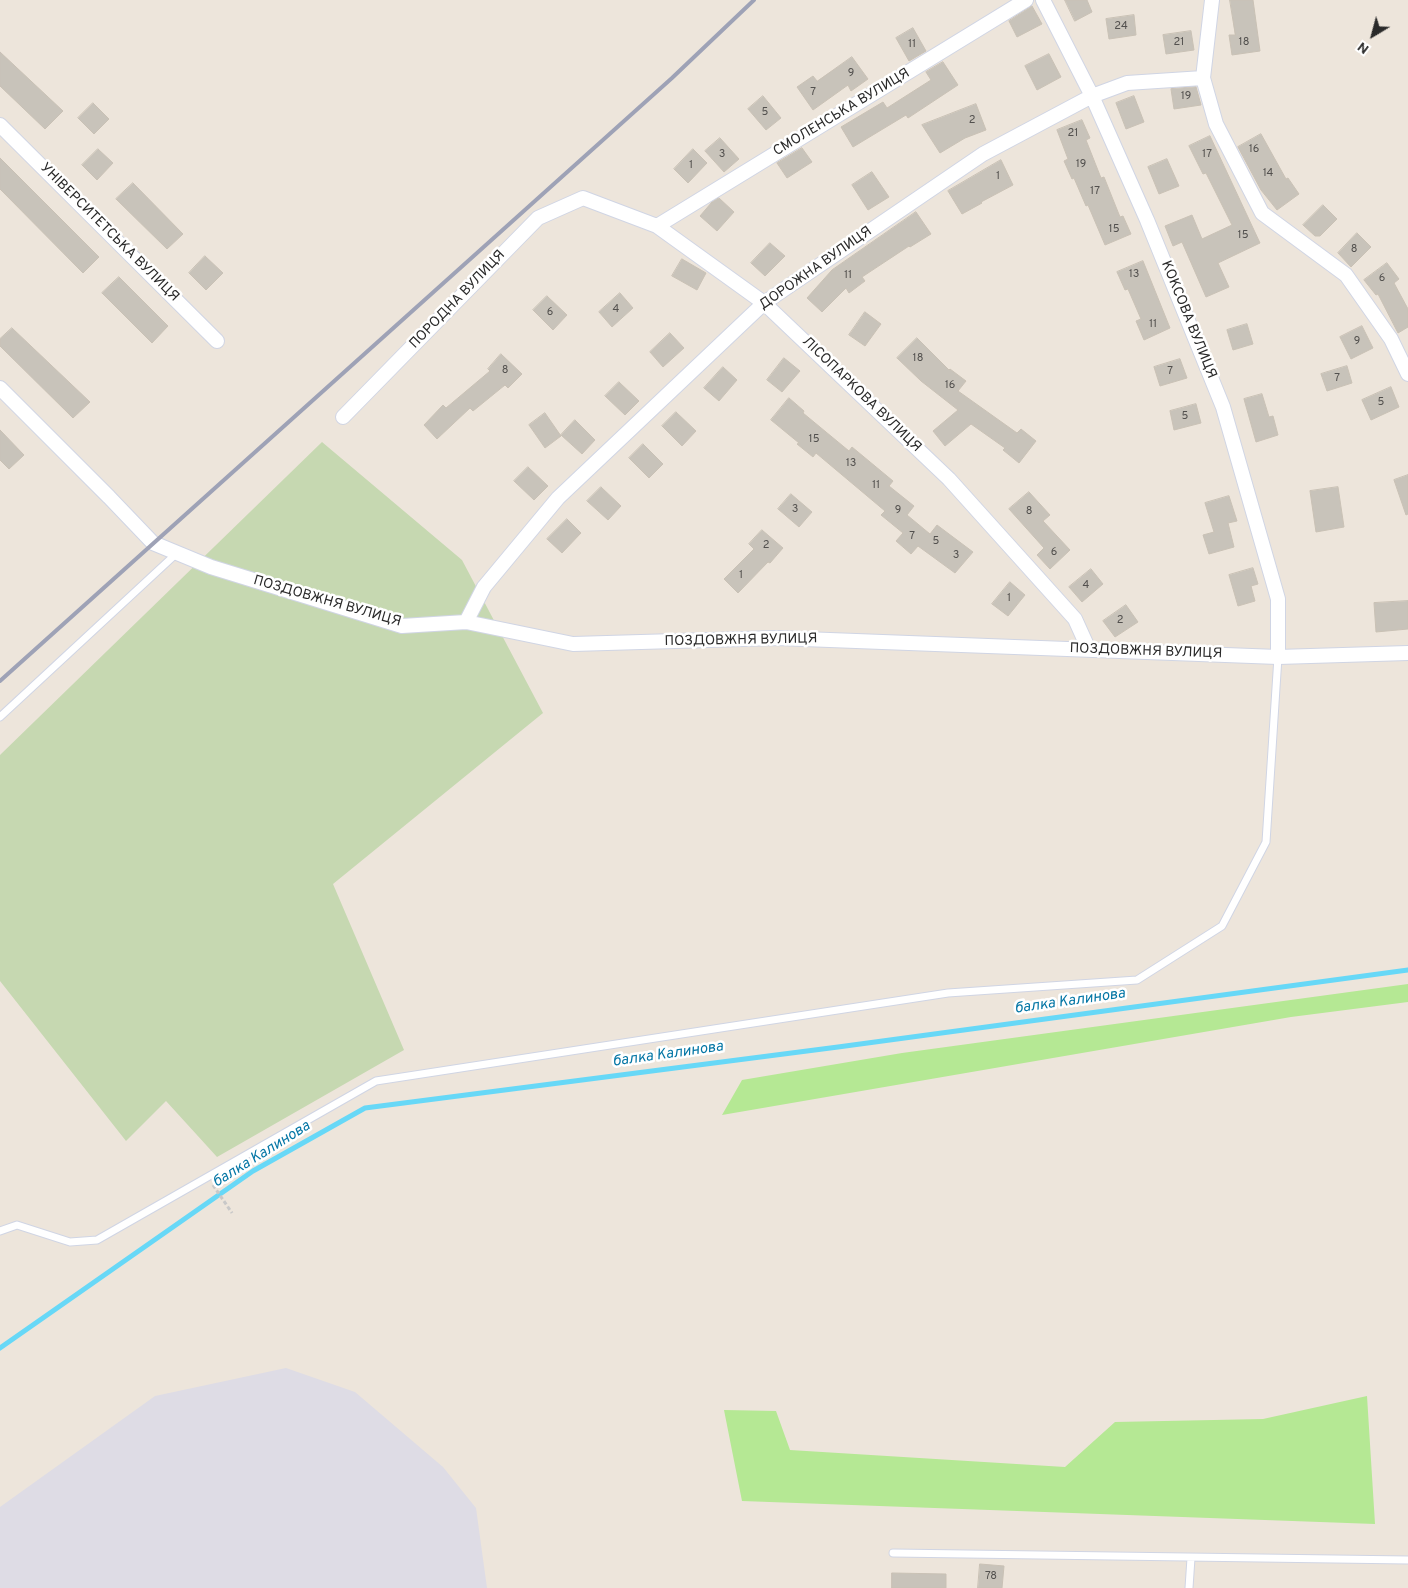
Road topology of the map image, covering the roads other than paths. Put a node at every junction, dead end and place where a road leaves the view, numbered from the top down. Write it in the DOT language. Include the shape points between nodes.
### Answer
graph roads {
  1 [pos="1026,0"];
  2 [pos="1043,0"];
  3 [pos="1212,0"];
  4 [pos="1203,78"];
  5 [pos="1092,96"];
  6 [pos="0,125"];
  7 [pos="583,198"];
  8 [pos="657,226"];
  9 [pos="764,303"];
  10 [pos="217,341"];
  11 [pos="1408,374"];
  12 [pos="0,388"];
  13 [pos="343,417"];
  14 [pos="177,553"];
  15 [pos="466,622"];
  16 [pos="1089,650"];
  17 [pos="1408,653"];
  18 [pos="1278,658"];
  19 [pos="0,717"];
  20 [pos="0,1231"];
  21 [pos="893,1553"];
  22 [pos="1191,1558"];
  23 [pos="1408,1560"];
  24 [pos="1189,1588"];
  1 -- 8 [label="street, СМОЛЕНСЬКА ВУЛИЦЯ"];
  2 -- 5 [label="street, КОКСОВА ВУЛИЦЯ"];
  3 -- 4 [label="street"];
  4 -- 5 [label="street, ДОРОЖНА ВУЛИЦЯ" via="1127,83"];
  4 -- 11 [label="street" via="1216,124 1262,212 1346,275 1391,339"];
  5 -- 9 [label="street, ДОРОЖНА ВУЛИЦЯ" via="983,154"];
  5 -- 18 [label="street, КОКСОВА ВУЛИЦЯ" via="1147,220 1222,407 1278,599"];
  6 -- 10 [label="street, УНІВЕРСИТЕТСЬКА ВУЛИЦЯ"];
  7 -- 8 [label="street, ЛІСОПАРКОВА ВУЛИЦЯ"];
  7 -- 13 [label="street, ПОРОДНА ВУЛИЦЯ" via="538,218"];
  8 -- 9 [label="street, ЛІСОПАРКОВА ВУЛИЦЯ"];
  9 -- 15 [label="street, ДОРОЖНА ВУЛИЦЯ" via="558,498 484,587"];
  9 -- 16 [label="street, ЛІСОПАРКОВА ВУЛИЦЯ" via="949,478 1074,619"];
  12 -- 14 [label="street, ПОЗДОВЖНЯ ВУЛИЦЯ" via="153,543"];
  14 -- 15 [label="street, ПОЗДОВЖНЯ ВУЛИЦЯ" via="211,567 402,626"];
  14 -- 19 [label="lane"];
  15 -- 16 [label="street, ПОЗДОВЖНЯ ВУЛИЦЯ" via="573,644 777,638"];
  16 -- 18 [label="street, ПОЗДОВЖНЯ ВУЛИЦЯ"];
  17 -- 18 [label="street, ПОЗДОВЖНЯ ВУЛИЦЯ"];
  18 -- 20 [label="lane" via="1266,842 1222,926 1138,980 948,993 376,1081 97,1240 70,1242 17,1225"];
  21 -- 22 [label="lane"];
  22 -- 23 [label="lane"];
  22 -- 24 [label="lane"];
}
